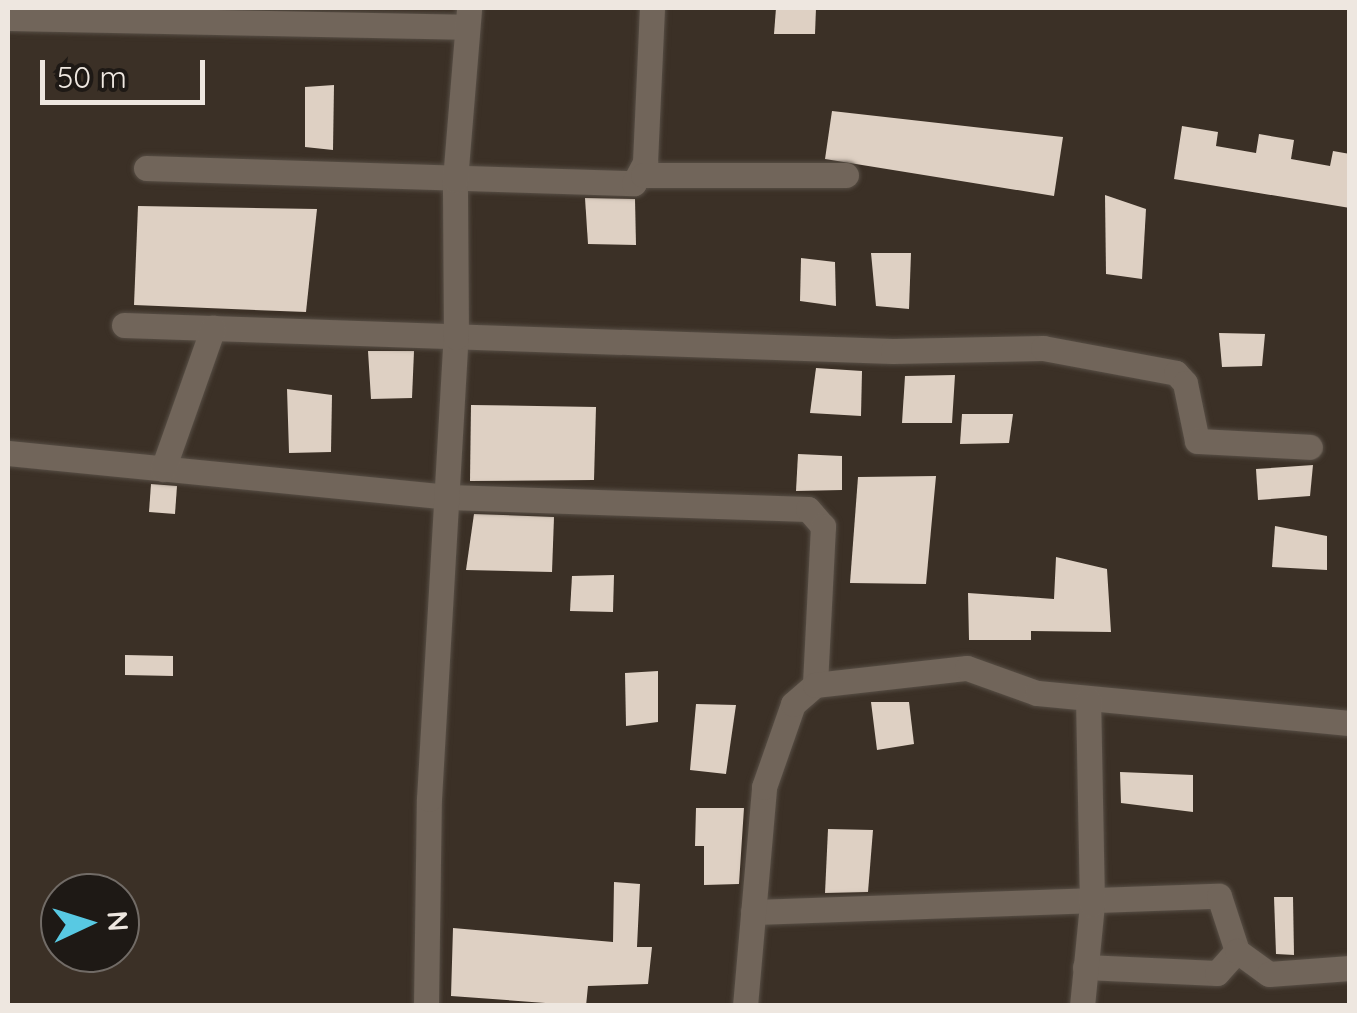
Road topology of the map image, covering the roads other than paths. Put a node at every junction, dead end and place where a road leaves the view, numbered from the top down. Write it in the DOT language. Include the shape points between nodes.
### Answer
graph roads {
  1 [pos="652,8"];
  2 [pos="466,17"];
  3 [pos="8,18"];
  4 [pos="146,168"];
  5 [pos="643,174"];
  6 [pos="846,174"];
  7 [pos="455,180"];
  8 [pos="124,325"];
  9 [pos="213,328"];
  10 [pos="456,337"];
  11 [pos="1310,447"];
  12 [pos="8,453"];
  13 [pos="163,468"];
  14 [pos="448,497"];
  15 [pos="815,685"];
  16 [pos="1088,699"];
  17 [pos="1350,723"];
  18 [pos="1092,904"];
  19 [pos="753,912"];
  20 [pos="1238,951"];
  21 [pos="1085,967"];
  22 [pos="1349,970"];
  23 [pos="426,1006"];
  24 [pos="745,1006"];
  25 [pos="1082,1006"];
  1 -- 5 [label="street"];
  2 -- 3 [label="street"];
  2 -- 7 [label="street"];
  4 -- 7 [label="street"];
  5 -- 6 [label="street"];
  5 -- 7 [label="street" via="634,183"];
  7 -- 10 [label="street"];
  8 -- 9 [label="street"];
  9 -- 10 [label="street"];
  9 -- 13 [label="street"];
  10 -- 11 [label="street" via="894,351 1042,348 1176,373 1197,441"];
  10 -- 14 [label="street"];
  12 -- 13 [label="street"];
  13 -- 14 [label="street"];
  14 -- 15 [label="street" via="818,514 823,526"];
  14 -- 23 [label="street" via="429,799"];
  15 -- 16 [label="street" via="967,668 1037,693"];
  15 -- 19 [label="street" via="793,704 764,787"];
  16 -- 17 [label="street"];
  16 -- 18 [label="street"];
  18 -- 19 [label="street"];
  18 -- 20 [label="street" via="1218,896"];
  18 -- 21 [label="street"];
  19 -- 24 [label="street"];
  20 -- 21 [label="street" via="1216,973"];
  20 -- 22 [label="street" via="1270,974"];
  21 -- 25 [label="street"];
}
